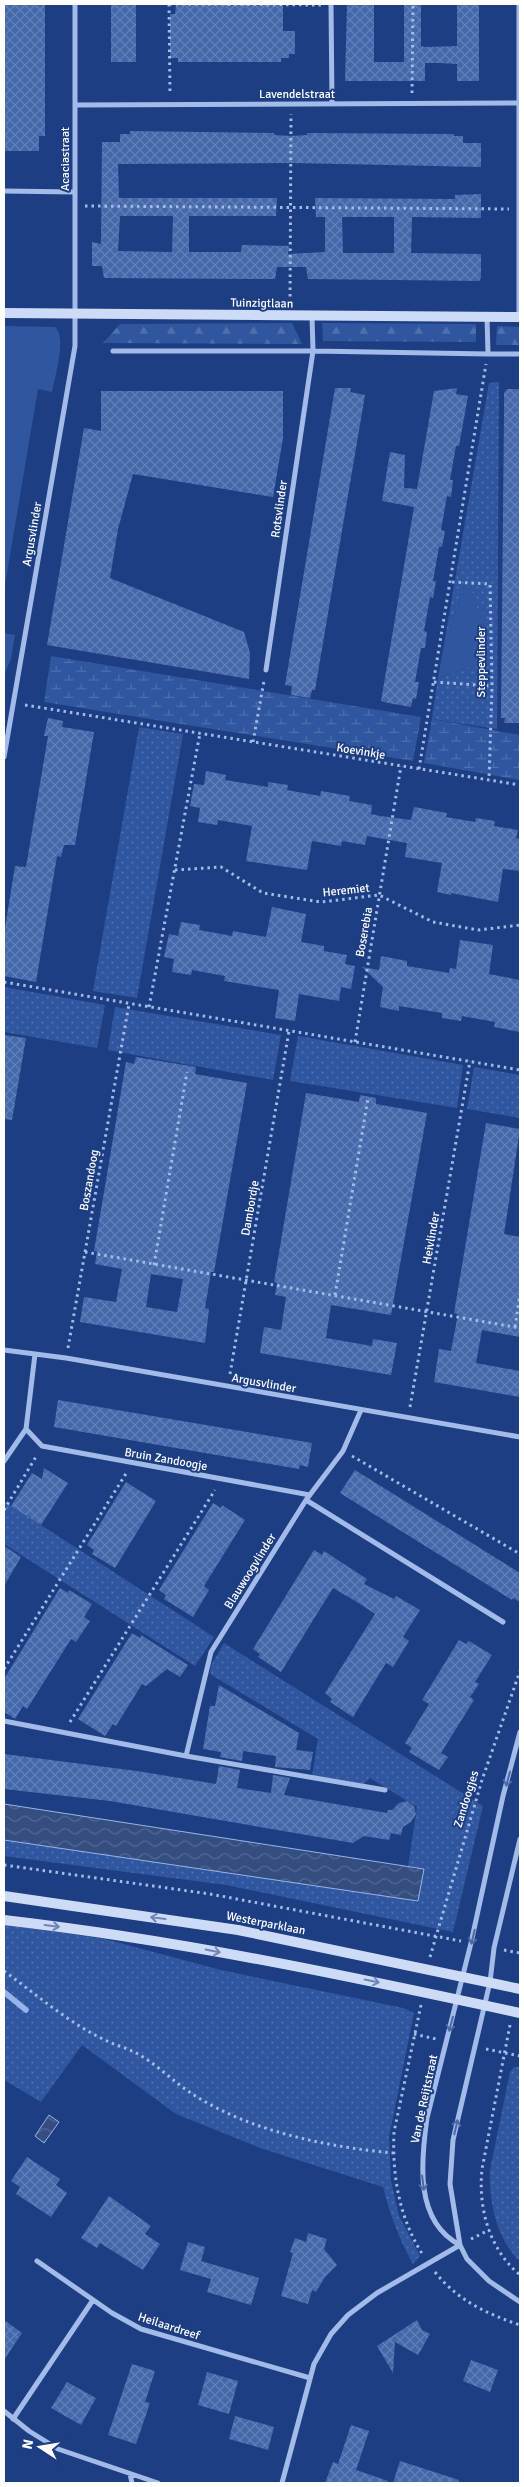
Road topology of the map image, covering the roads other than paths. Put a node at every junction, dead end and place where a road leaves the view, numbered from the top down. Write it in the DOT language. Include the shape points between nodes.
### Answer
graph roads {
  1 [pos="75,4"];
  2 [pos="331,4"];
  3 [pos="519,4"];
  4 [pos="519,103"];
  5 [pos="75,104"];
  6 [pos="332,104"];
  7 [pos="4,191"];
  8 [pos="76,192"];
  9 [pos="520,209"];
  10 [pos="4,314"];
  11 [pos="76,314"];
  12 [pos="312,316"];
  13 [pos="487,317"];
  14 [pos="520,317"];
  15 [pos="113,351"];
  16 [pos="313,351"];
  17 [pos="488,354"];
  18 [pos="520,354"];
  19 [pos="266,670"];
  20 [pos="4,757"];
  21 [pos="4,1350"];
  22 [pos="35,1354"];
  23 [pos="361,1410"];
  24 [pos="26,1428"];
  25 [pos="520,1437"];
  26 [pos="4,1461"];
  27 [pos="310,1495"];
  28 [pos="306,1500"];
  29 [pos="503,1622"];
  30 [pos="4,1721"];
  31 [pos="520,1732"];
  32 [pos="186,1756"];
  33 [pos="385,1790"];
  34 [pos="520,1839"];
  35 [pos="4,1896"];
  36 [pos="4,1920"];
  37 [pos="463,1976"];
  38 [pos="490,1982"];
  39 [pos="520,1989"];
  40 [pos="458,1998"];
  41 [pos="484,2005"];
  42 [pos="520,2013"];
  43 [pos="460,2245"];
  44 [pos="37,2261"];
  45 [pos="93,2300"];
  46 [pos="520,2302"];
  47 [pos="310,2378"];
  48 [pos="4,2411"];
  49 [pos="13,2419"];
  50 [pos="130,2474"];
  51 [pos="132,2483"];
  52 [pos="158,2483"];
  53 [pos="282,2483"];
  1 -- 5 [label="street, Acaciastraat"];
  2 -- 6 [label="street"];
  3 -- 4 [label="street"];
  4 -- 6 [label="street, Lavendelstraat"];
  4 -- 9 [label="street"];
  5 -- 6 [label="street, Lavendelstraat"];
  5 -- 8 [label="street, Acaciastraat"];
  7 -- 8 [label="street"];
  8 -- 11 [label="street, Acaciastraat"];
  9 -- 14 [label="street"];
  10 -- 11 [label="main road, Tuinzigtlaan"];
  11 -- 12 [label="main road, Tuinzigtlaan"];
  11 -- 20 [label="street, Argusvlinder" via="75,346"];
  12 -- 13 [label="main road, Tuinzigtlaan"];
  12 -- 16 [label="street, Rotsvlinder"];
  13 -- 14 [label="main road, Tuinzigtlaan"];
  13 -- 17 [label="street"];
  15 -- 16 [label="street"];
  16 -- 17 [label="street"];
  16 -- 19 [label="street, Rotsvlinder"];
  17 -- 18 [label="street"];
  21 -- 22 [label="street, Argusvlinder"];
  22 -- 23 [label="street, Argusvlinder"];
  22 -- 24 [label="street"];
  23 -- 25 [label="street, Argusvlinder"];
  23 -- 27 [label="street, Blauwoogvlinder" via="343,1451"];
  24 -- 26 [label="street"];
  24 -- 27 [label="street, Bruin Zandoogje" via="42,1446"];
  27 -- 28 [label="street, Blauwoogvlinder"];
  28 -- 29 [label="street"];
  28 -- 32 [label="street, Blauwoogvlinder" via="211,1652"];
  30 -- 32 [label="street"];
  31 -- 37 [label="street, one-way"];
  32 -- 33 [label="street"];
  34 -- 38 [label="street" via="494,1948"];
  37 -- 35 [label="main road, Westerparklaan, one-way" via="238,1930"];
  36 -- 40 [label="main road, one-way" via="164,1942"];
  37 -- 38 [label="main road, Westerparklaan"];
  37 -- 40 [label="street, Van de Reijtstraat"];
  38 -- 39 [label="main road, Westerparklaan"];
  38 -- 41 [label="street, Van de Reijtstraat"];
  40 -- 41 [label="main road"];
  40 -- 43 [label="street, Van de Reijtstraat, one-way" via="427,2118 422,2165 426,2200 435,2220 447,2238"];
  41 -- 42 [label="main road"];
  43 -- 41 [label="street, Van de Reijtstraat, one-way" via="451,2201 450,2163"];
  43 -- 46 [label="street, Van de Reijtstraat" via="468,2259 489,2281"];
  43 -- 47 [label="street" via="377,2293 348,2315 324,2344"];
  44 -- 45 [label="street, Heilaardreef"];
  45 -- 47 [label="street, Heilaardreef" via="153,2334"];
  45 -- 49 [label="street"];
  47 -- 53 [label="street"];
  48 -- 49 [label="street"];
  49 -- 50 [label="street" via="58,2449"];
  50 -- 51 [label="street"];
  50 -- 52 [label="street"];
}
